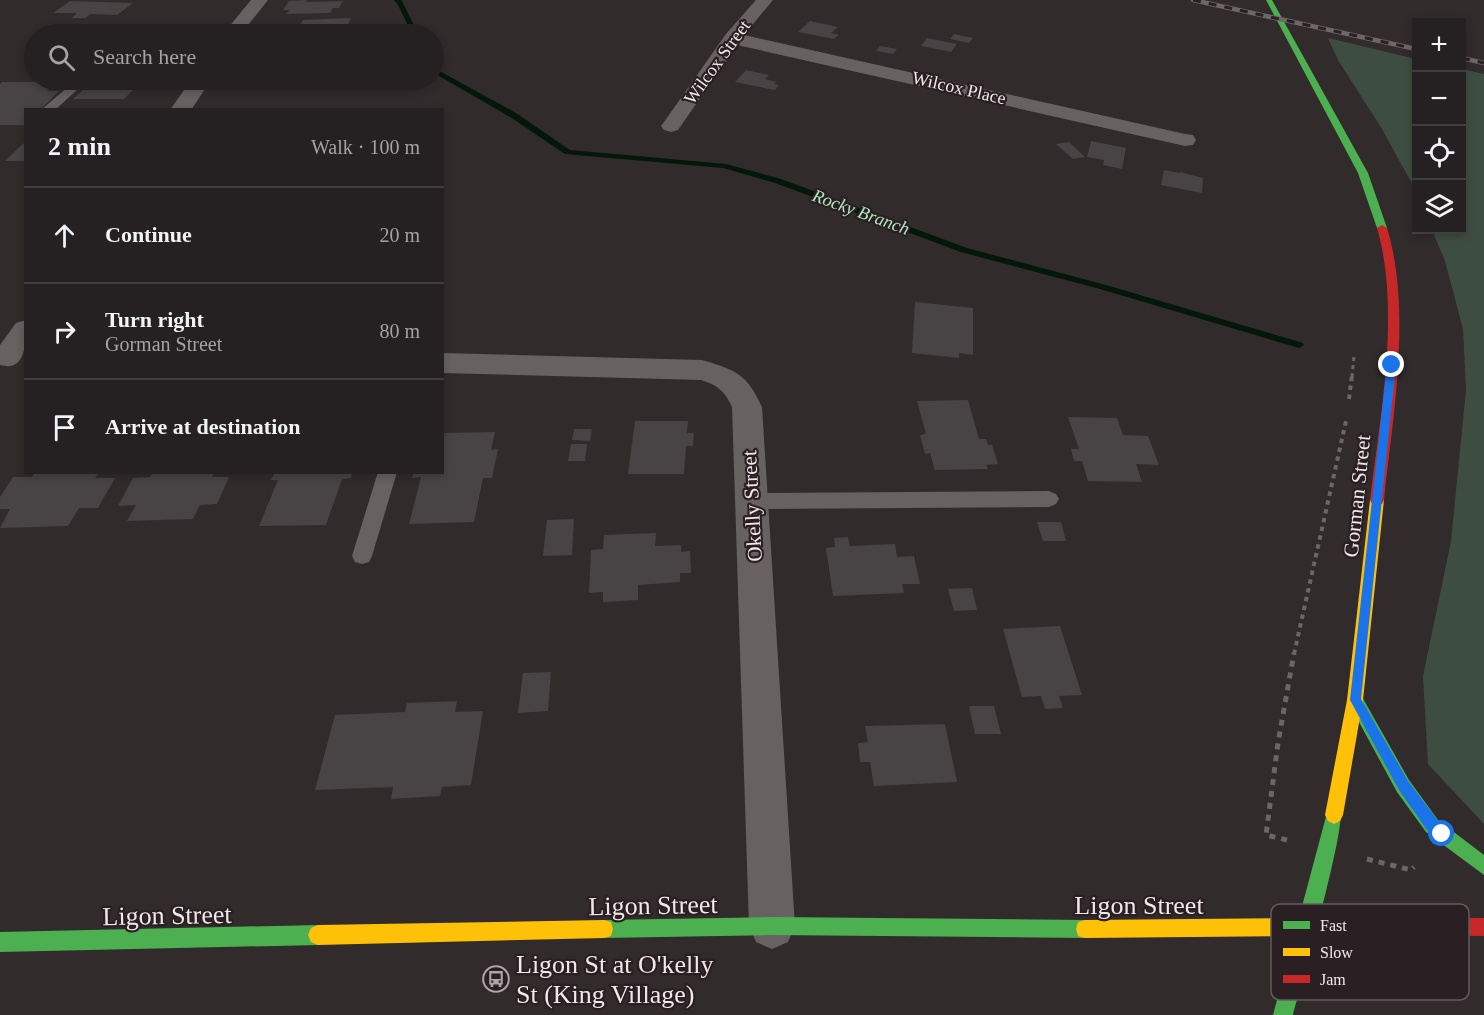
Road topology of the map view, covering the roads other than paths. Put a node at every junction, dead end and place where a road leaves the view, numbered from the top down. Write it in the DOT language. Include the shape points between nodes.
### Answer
graph roads {
  1 [pos="260,0"];
  2 [pos="765,0"];
  3 [pos="1269,0"];
  4 [pos="240,24"];
  5 [pos="732,38"];
  6 [pos="70,90"];
  7 [pos="194,90"];
  8 [pos="49,108"];
  9 [pos="181,108"];
  10 [pos="671,126"];
  11 [pos="1185,140"];
  12 [pos="24,332"];
  13 [pos="10,357"];
  14 [pos="444,363"];
  15 [pos="387,474"];
  16 [pos="1049,499"];
  17 [pos="751,501"];
  18 [pos="362,556"];
  19 [pos="1355,700"];
  20 [pos="1484,866"];
  21 [pos="1313,904"];
  22 [pos="772,926"];
  23 [pos="1469,927"];
  24 [pos="1484,927"];
  25 [pos="1271,928"];
  26 [pos="0,942"];
  27 [pos="1287,1000"];
  28 [pos="1283,1015"];
  1 -- 4 [label="street"];
  2 -- 5 [label="street, Wilcox Street"];
  3 -- 19 [label="main road, Gorman Street" via="1364,173 1386,239 1394,300 1392,365"];
  5 -- 10 [label="street, Wilcox Street"];
  5 -- 11 [label="street, Wilcox Place"];
  6 -- 8 [label="lane"];
  7 -- 9 [label="street"];
  12 -- 13 [label="street"];
  14 -- 17 [label="street, Okelly Street" via="702,370 725,377 738,388 747,407"];
  15 -- 18 [label="lane"];
  16 -- 17 [label="lane"];
  17 -- 22 [label="street, Okelly Street"];
  19 -- 20 [label="main road" via="1403,786 1432,826"];
  19 -- 21 [label="main road, Gorman Street"];
  22 -- 25 [label="main road, Ligon Street"];
  22 -- 26 [label="main road, Ligon Street"];
  23 -- 24 [label="main road, Ligon Street"];
  27 -- 28 [label="main road, Gorman Street"];
}
